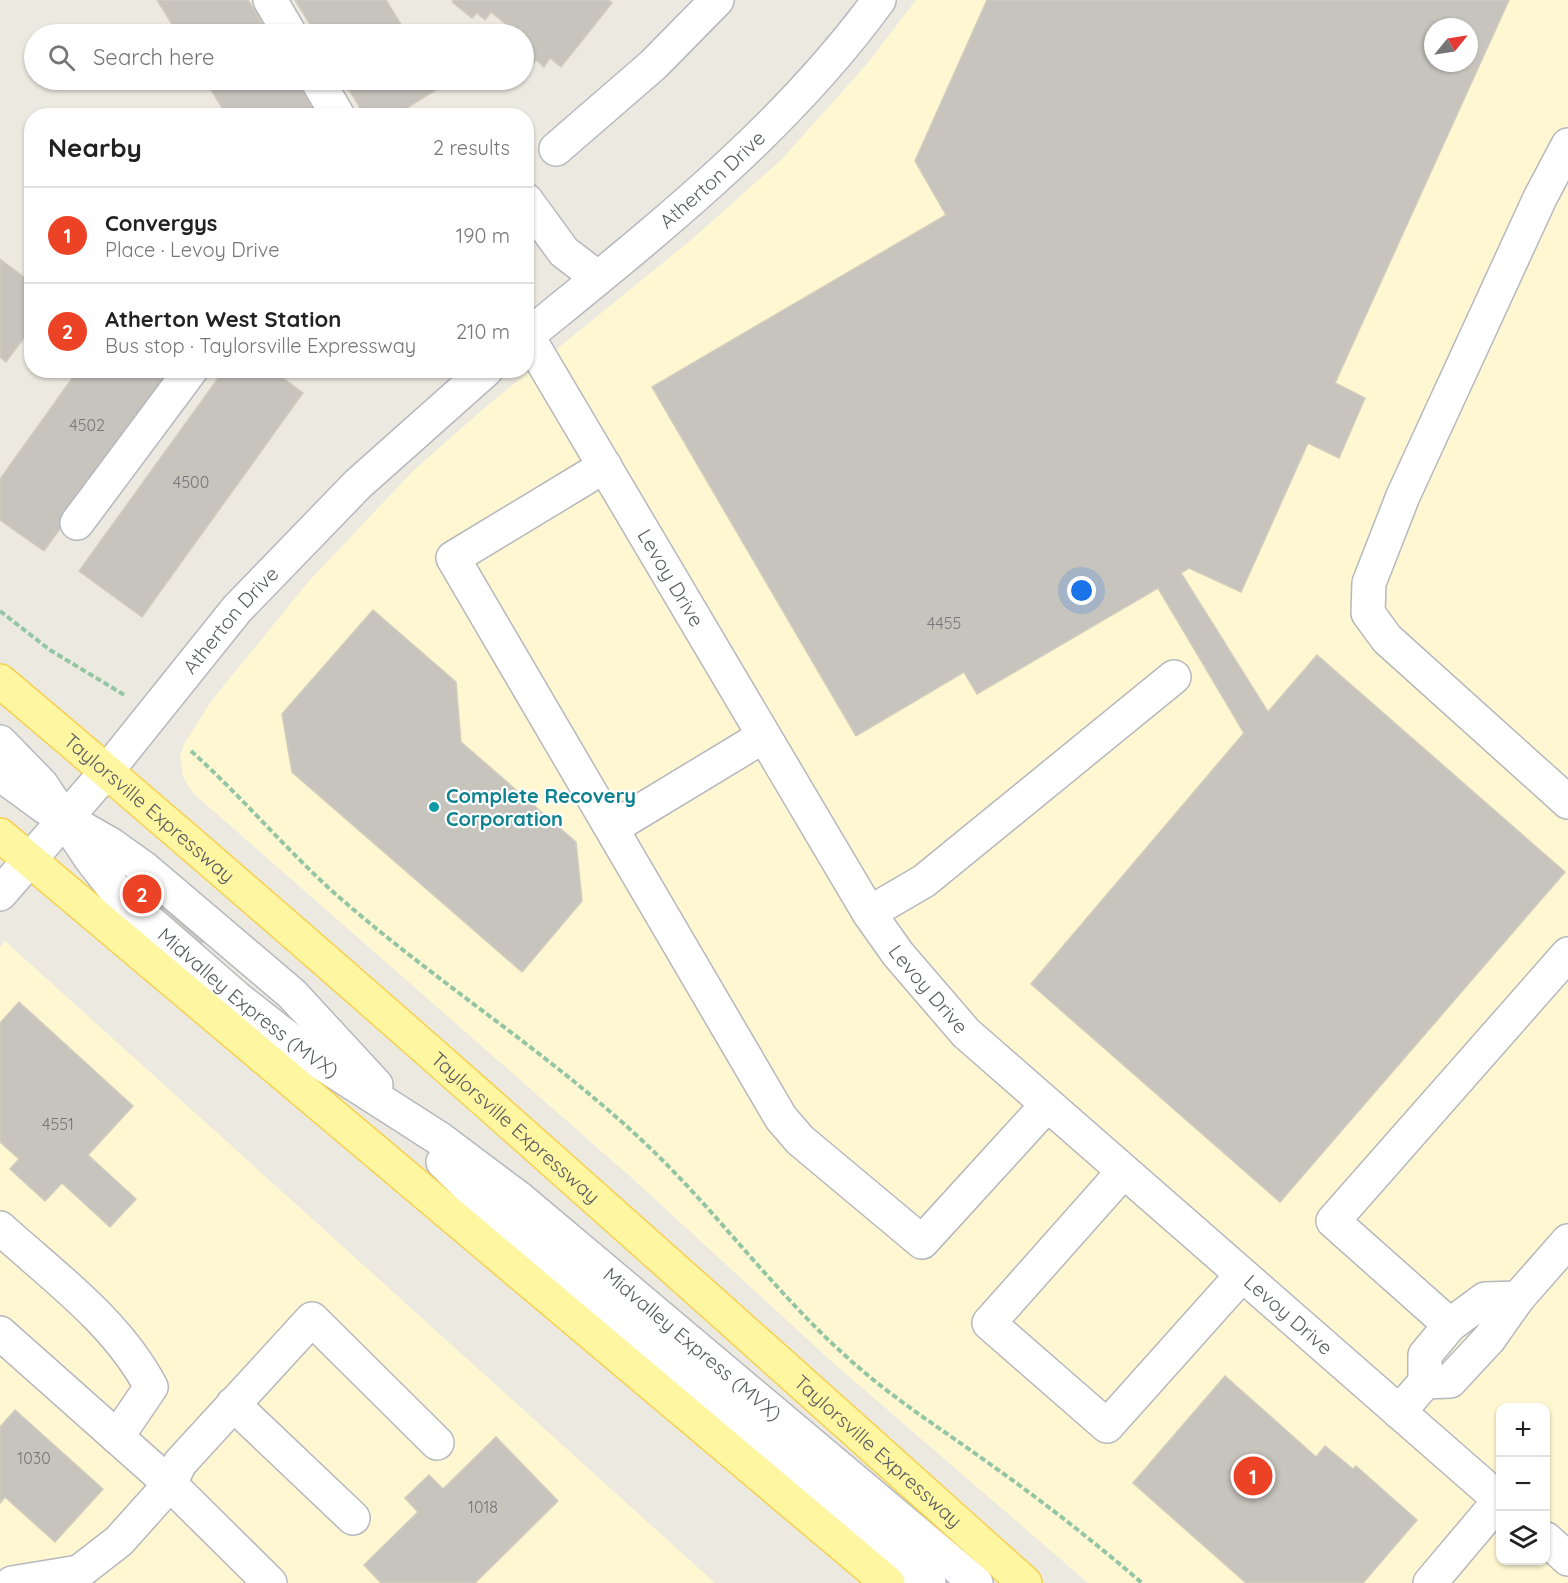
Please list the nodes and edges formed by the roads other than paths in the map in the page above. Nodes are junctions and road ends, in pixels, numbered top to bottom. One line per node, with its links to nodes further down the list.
1 (270, 0): 4 (street)
2 (717, 0): 8 (street)
3 (879, 0): 10 (street, Atherton Drive)
4 (284, 24)
5 (323, 90): 6 (street)
6 (333, 108)
7 (1568, 145): 23 (street)
8 (556, 149)
9 (534, 211): 10 (street)
10 (598, 278): 11 (street, Atherton Drive)
11 (534, 331)
12 (534, 349): 15 (street, Levoy Drive)
13 (186, 378): 16 (street)
14 (477, 378): 21 (street, Atherton Drive)
15 (605, 466): 19 (street, Levoy Drive); 25 (street)
16 (77, 524)
17 (1174, 677): 29 (street)
18 (0, 681): 21 (main road, Taylorsville Expressway)
19 (764, 736): 25 (street); 29 (street, Levoy Drive)
20 (0, 742): 24 (street, Midvalley Express (MVX))
21 (107, 771): 24 (street, Atherton Drive); 56 (main road, Taylorsville Expressway)
22 (0, 774): 24 (street, Midvalley Express (MVX))
23 (1568, 802)
24 (65, 818): 27 (street, Atherton Drive); 32 (street, Midvalley Express (MVX))
25 (612, 828): 31 (street)
26 (0, 835): 27 (main road)
27 (29, 860): 28 (street, Atherton Drive); 53 (main road)
28 (0, 894)
29 (869, 913): 31 (street, Levoy Drive)
30 (1568, 954): 38 (street)
31 (1047, 1105): 33 (street, Levoy Drive)
32 (401, 1114): 54 (street, Midvalley Express (MVX)); 55 (street, Midvalley Express (MVX))
33 (1124, 1172): 36 (street, Levoy Drive); 36 (street)
34 (0, 1228): 43 (street)
35 (1568, 1241): 37 (street)
36 (1242, 1275): 42 (street, Levoy Drive)
37 (1518, 1298): 38 (street); 40 (street)
38 (1450, 1325): 40 (street)
39 (4, 1344): 43 (street)
40 (1425, 1382): 42 (street)
41 (233, 1404): 44 (street); 45 (street); 48 (street)
42 (1399, 1412): 46 (street, Levoy Drive)
43 (117, 1437): 45 (street)
44 (437, 1443)
45 (170, 1484): 51 (street); 52 (street)
46 (1496, 1497)
47 (1496, 1505): 57 (street)
48 (353, 1518)
49 (1550, 1543): 50 (street)
50 (1568, 1559)
51 (12, 1583)
52 (270, 1583)
53 (888, 1583)
54 (929, 1583)
55 (976, 1583)
56 (1025, 1583)
57 (1430, 1583)

